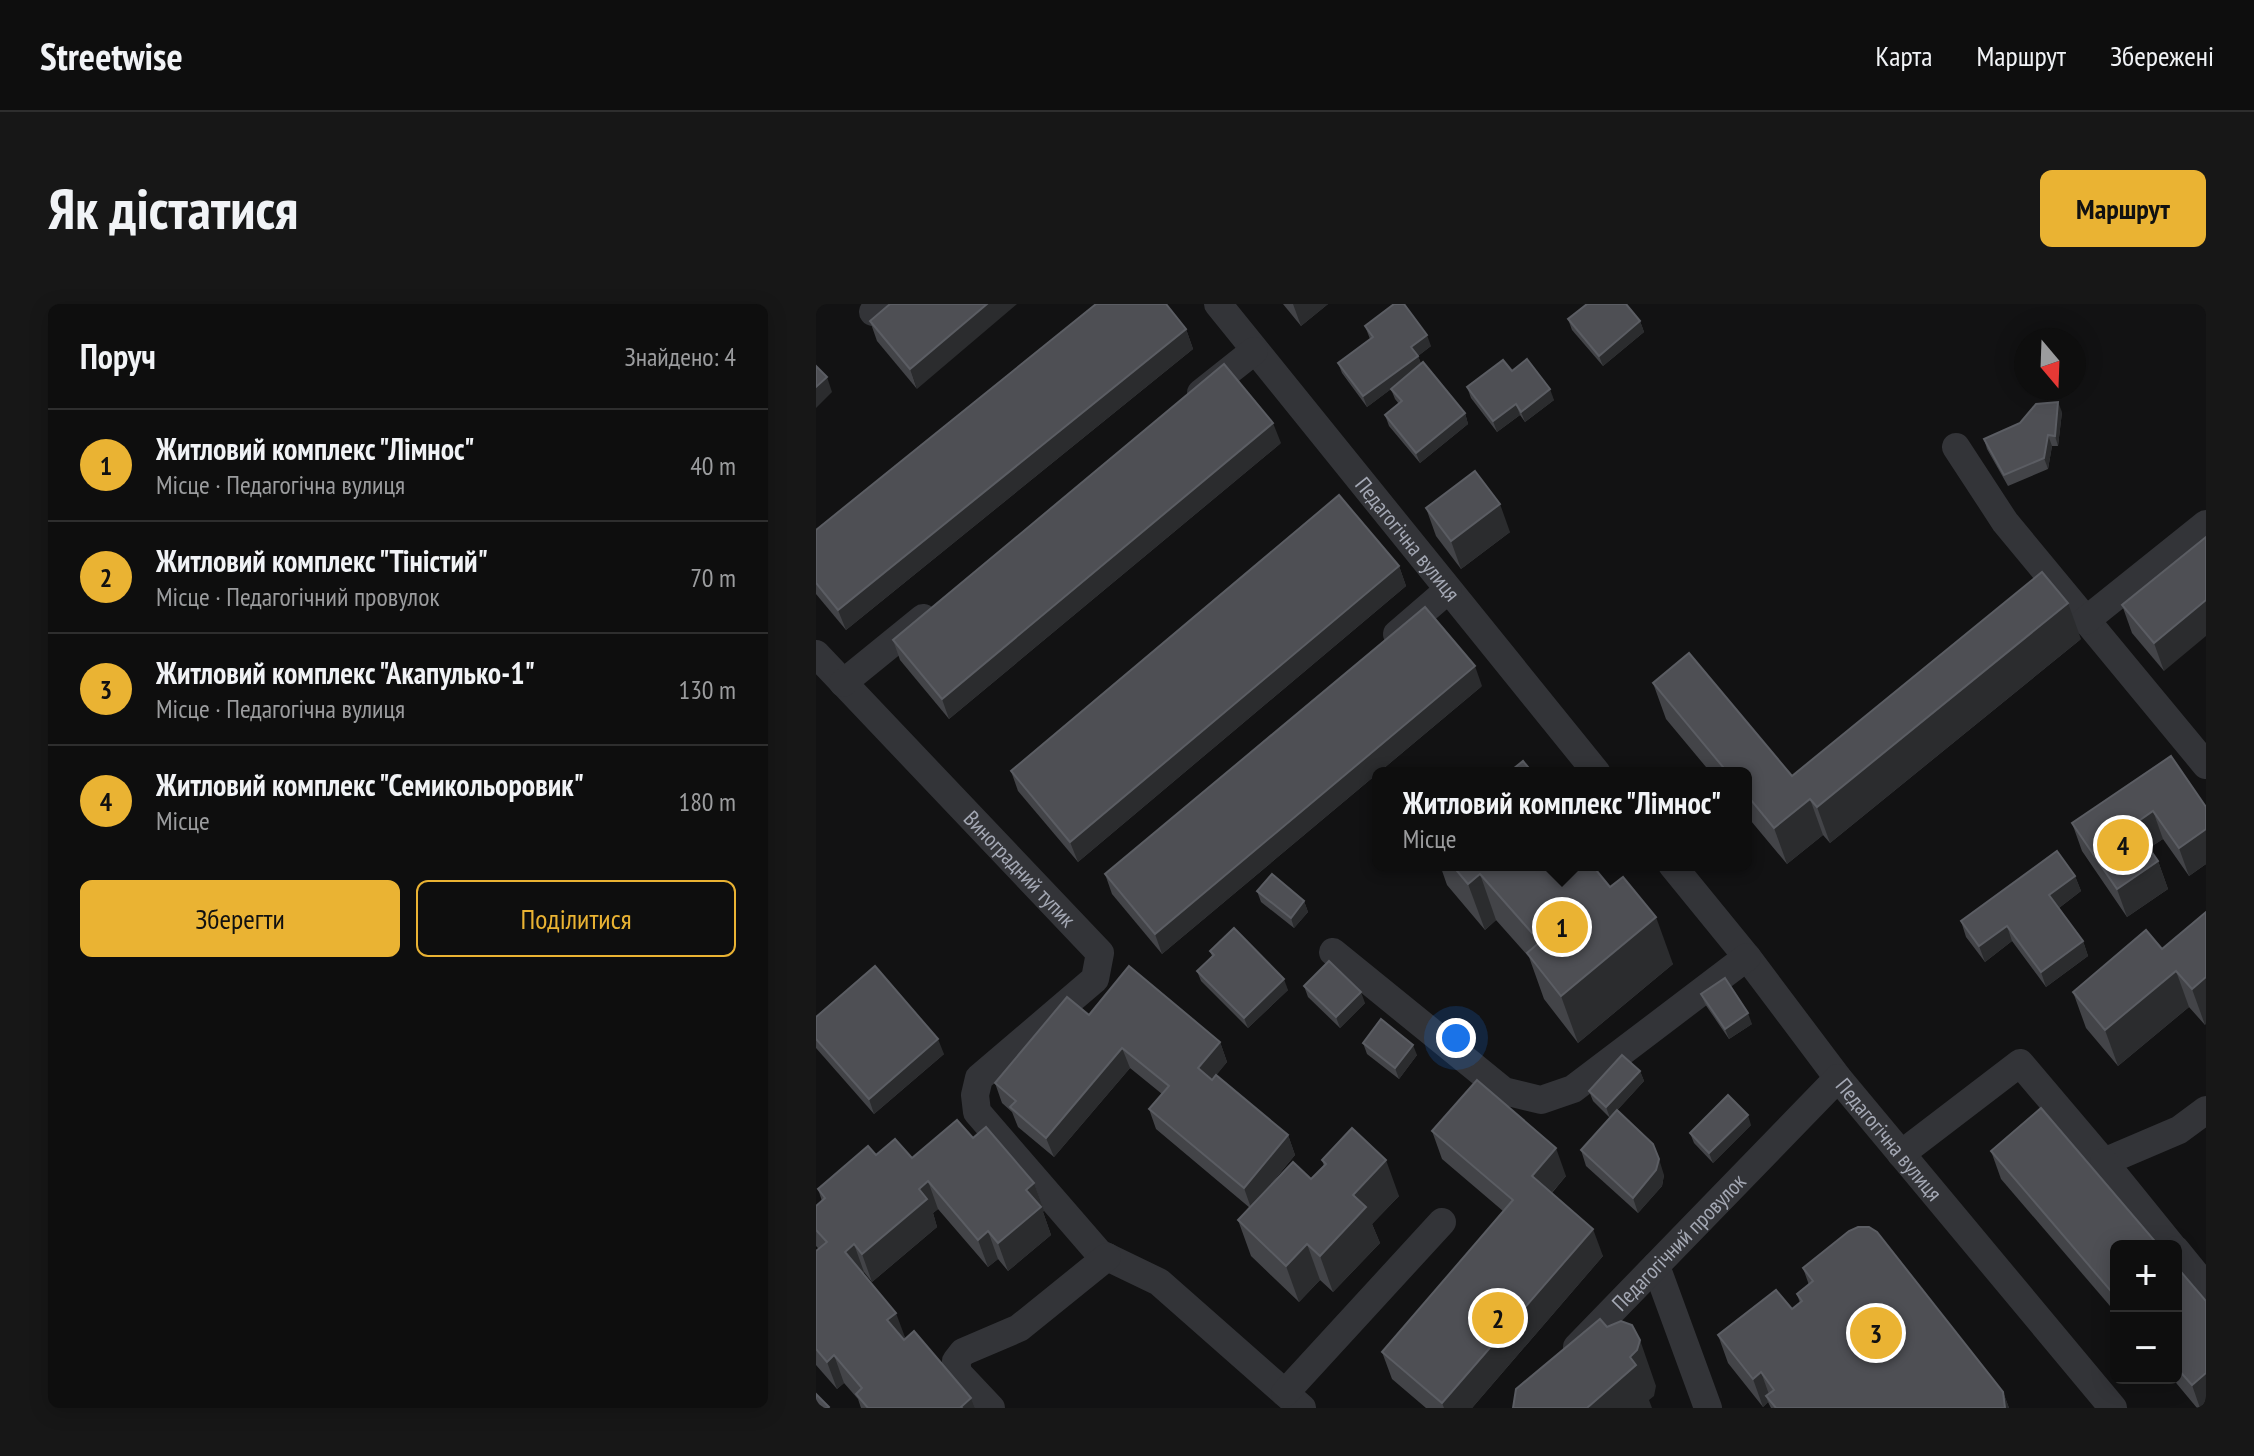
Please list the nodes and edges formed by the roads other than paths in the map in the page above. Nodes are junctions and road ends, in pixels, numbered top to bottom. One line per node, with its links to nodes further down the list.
1 (1218, 304): 2 (street, Педагогічна вулиця)
2 (1254, 351): 3 (street); 6 (street, Педагогічна вулиця)
3 (1181, 409)
4 (1956, 447): 8 (street)
5 (2206, 524): 8 (street)
6 (1448, 590): 9 (street); 13 (street, Педагогічна вулиця)
7 (940, 605): 11 (street)
8 (2085, 621): 12 (street)
9 (1378, 650)
10 (816, 654): 11 (street, Виноградний тупик)
11 (843, 683): 23 (street, Виноградний тупик)
12 (2206, 765)
13 (1592, 767)
14 (1677, 871): 16 (street, Педагогічна вулиця)
15 (1333, 952): 16 (street)
16 (1747, 957): 17 (street, Педагогічна вулиця)
17 (1838, 1078): 19 (street, Педагогічна вулиця); 25 (street, Педагогічний провулок)
18 (2206, 1110): 20 (street)
19 (1901, 1154): 20 (street); 31 (street, Педагогічна вулиця)
20 (2104, 1162): 22 (street)
21 (1442, 1222): 28 (street)
22 (2167, 1240)
23 (1107, 1257): 28 (street); 29 (street)
24 (2182, 1258): 26 (street)
25 (1656, 1266): 27 (street, Педагогічний провулок); 30 (street)
26 (2206, 1287)
27 (1561, 1364)
28 (1294, 1400)
29 (991, 1408)
30 (1708, 1408)
31 (2113, 1408)

